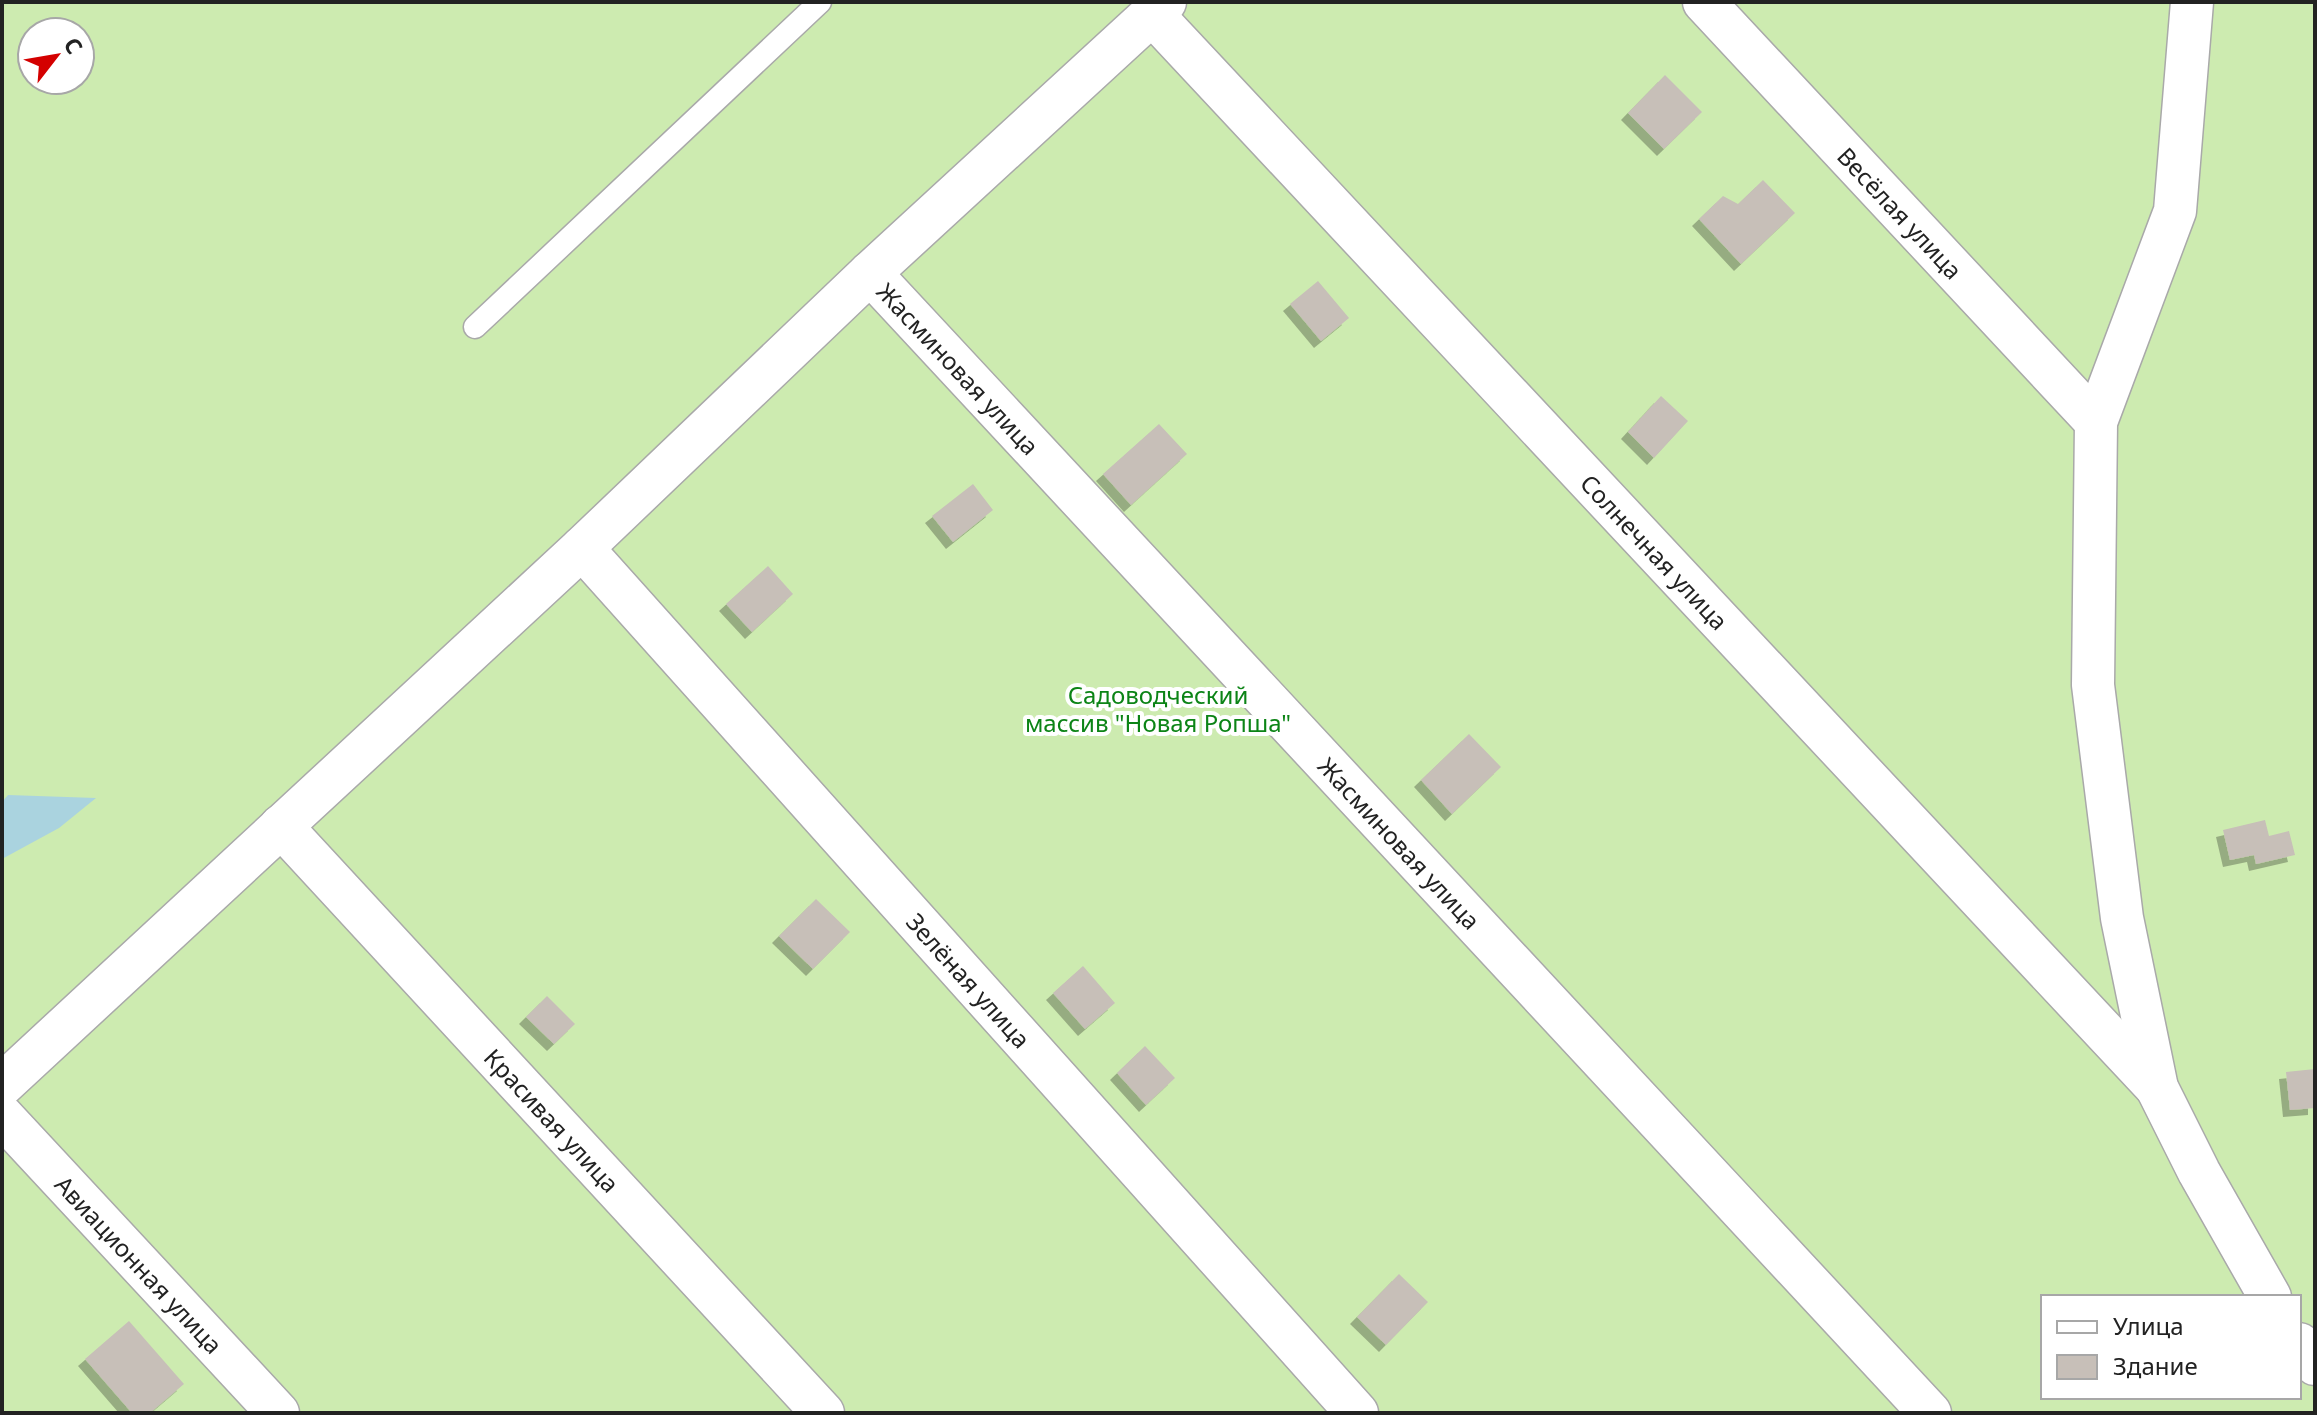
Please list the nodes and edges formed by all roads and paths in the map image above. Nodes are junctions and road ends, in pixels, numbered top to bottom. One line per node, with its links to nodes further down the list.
1 (820, 2): 6 (lane)
2 (1704, 2): 7 (street, Весёлая улица)
3 (2192, 2): 7 (street)
4 (1159, 8): 5 (street); 11 (street, Солнечная улица)
5 (870, 273): 8 (street); 19 (street, Жасминовая улица)
6 (475, 327)
7 (2096, 422): 11 (street)
8 (582, 548): 9 (street); 18 (street, Зелёная улица)
9 (281, 826): 10 (street); 17 (street, Красивая улица)
10 (2, 1085)
11 (2157, 1088): 13 (street)
12 (2, 1116): 16 (street, Авиационная улица)
13 (2269, 1295)
14 (2301, 1346): 15 (street)
15 (2315, 1364)
16 (278, 1413)
17 (823, 1413)
18 (1357, 1413)
19 (1930, 1413)

